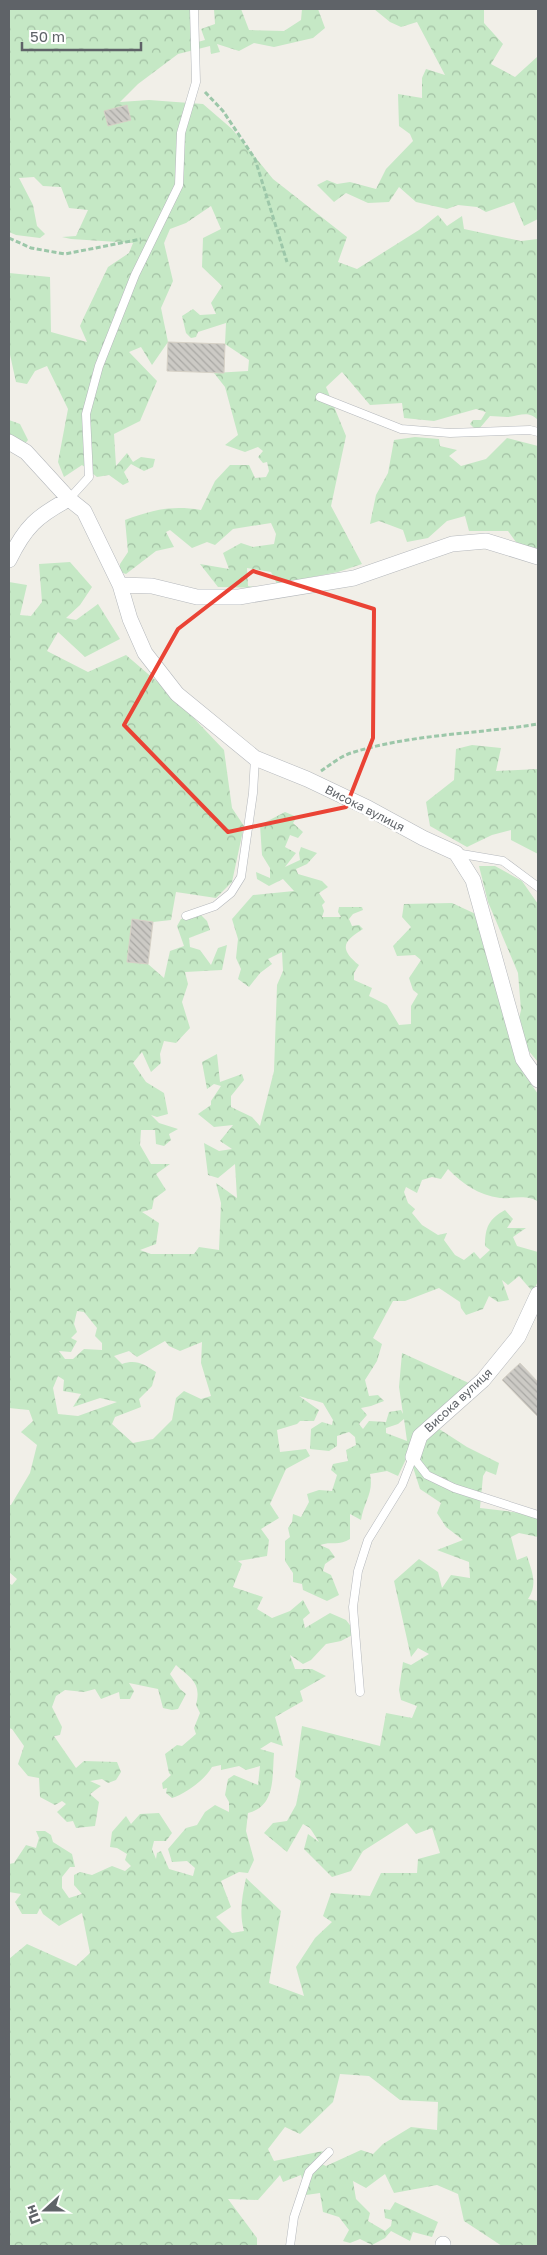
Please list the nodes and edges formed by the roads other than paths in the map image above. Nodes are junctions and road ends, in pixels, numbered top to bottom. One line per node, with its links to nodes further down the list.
1 (194, 9): 5 (lane)
2 (320, 398): 3 (lane)
3 (538, 432)
4 (9, 442): 5 (street, Висока вулиця)
5 (69, 499): 7 (street); 8 (street, Висока вулиця)
6 (538, 558): 8 (street)
7 (9, 560)
8 (120, 585): 9 (street, Висока вулиця)
9 (255, 758): 10 (street, Висока вулиця); 12 (lane)
10 (456, 853): 11 (lane); 13 (street)
11 (538, 887)
12 (186, 916)
13 (538, 1080)
14 (538, 1294): 15 (street, Висока вулиця)
15 (413, 1457): 16 (lane); 17 (lane)
16 (538, 1514)
17 (360, 1692)
18 (329, 2152): 19 (lane)
19 (290, 2246)

